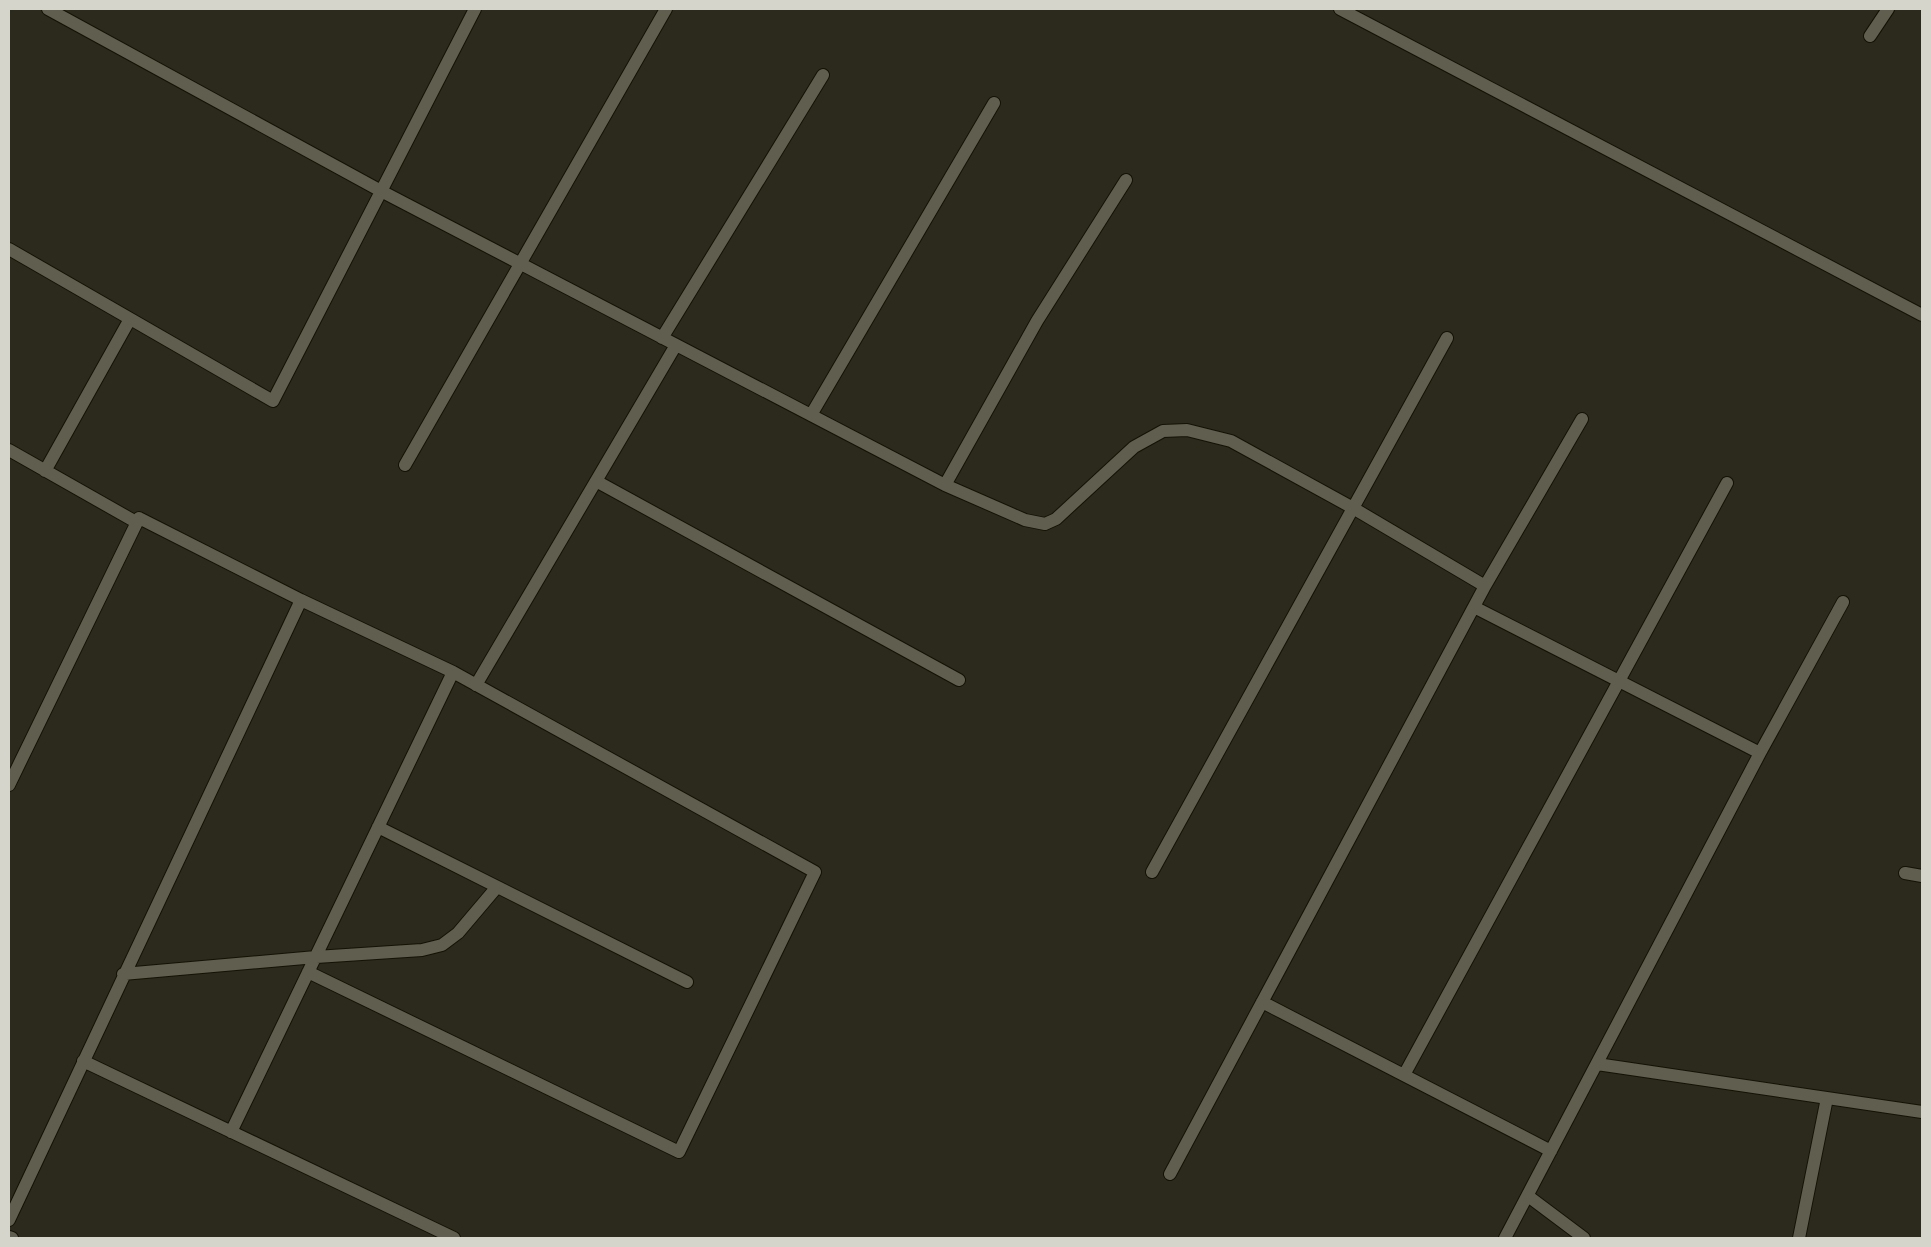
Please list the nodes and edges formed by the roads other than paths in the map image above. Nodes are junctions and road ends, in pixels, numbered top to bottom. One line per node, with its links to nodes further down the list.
1 (48, 9): 10 (street)
2 (475, 9): 10 (street)
3 (666, 9): 12 (street)
4 (1340, 9): 13 (street)
5 (1888, 9): 6 (street)
6 (1870, 36)
7 (823, 75): 15 (street)
8 (994, 103): 18 (street)
9 (1126, 180): 25 (street)
10 (381, 191): 12 (street); 14 (street)
11 (9, 249): 14 (street)
12 (521, 265): 15 (street); 21 (street)
13 (1922, 314)
14 (130, 319): 22 (street)
15 (662, 338): 17 (street)
16 (1447, 338): 26 (street)
17 (676, 345): 18 (street); 23 (street)
18 (811, 415): 25 (street)
19 (1582, 419): 28 (street)
20 (9, 450): 22 (street)
21 (405, 466)
22 (45, 471): 27 (street)
23 (596, 482): 33 (street); 35 (street)
24 (1727, 483): 34 (street)
25 (944, 485): 26 (street)
26 (1353, 508): 28 (street); 39 (street)
27 (136, 522): 29 (street); 37 (street)
28 (1485, 586): 31 (street)
29 (301, 600): 32 (street); 45 (street)
30 (1843, 602): 36 (street)
31 (1474, 607): 34 (street); 47 (street)
32 (453, 672): 35 (street); 38 (street)
33 (959, 680)
34 (1619, 681): 36 (street); 50 (street)
35 (476, 685): 44 (street)
36 (1760, 753): 49 (street)
37 (9, 785)
38 (378, 827): 42 (street); 43 (street)
39 (1152, 872)
40 (1904, 873): 41 (street)
41 (1922, 876)
42 (498, 887): 43 (street); 46 (street)
43 (316, 957): 44 (street); 45 (street)
44 (308, 972): 53 (street)
45 (123, 974): 48 (street)
46 (687, 982)
47 (1262, 1002): 50 (street); 55 (street)
48 (83, 1060): 53 (street); 57 (street)
49 (1597, 1064): 51 (street); 54 (street)
50 (1404, 1075): 54 (street)
51 (1828, 1098): 52 (street); 61 (street)
52 (1922, 1112)
53 (231, 1132): 58 (street)
54 (1552, 1151): 56 (street)
55 (1170, 1174)
56 (1528, 1196): 59 (street); 60 (street)
57 (9, 1220)
58 (454, 1238)
59 (1505, 1238)
60 (1584, 1238)
61 (1799, 1238)

